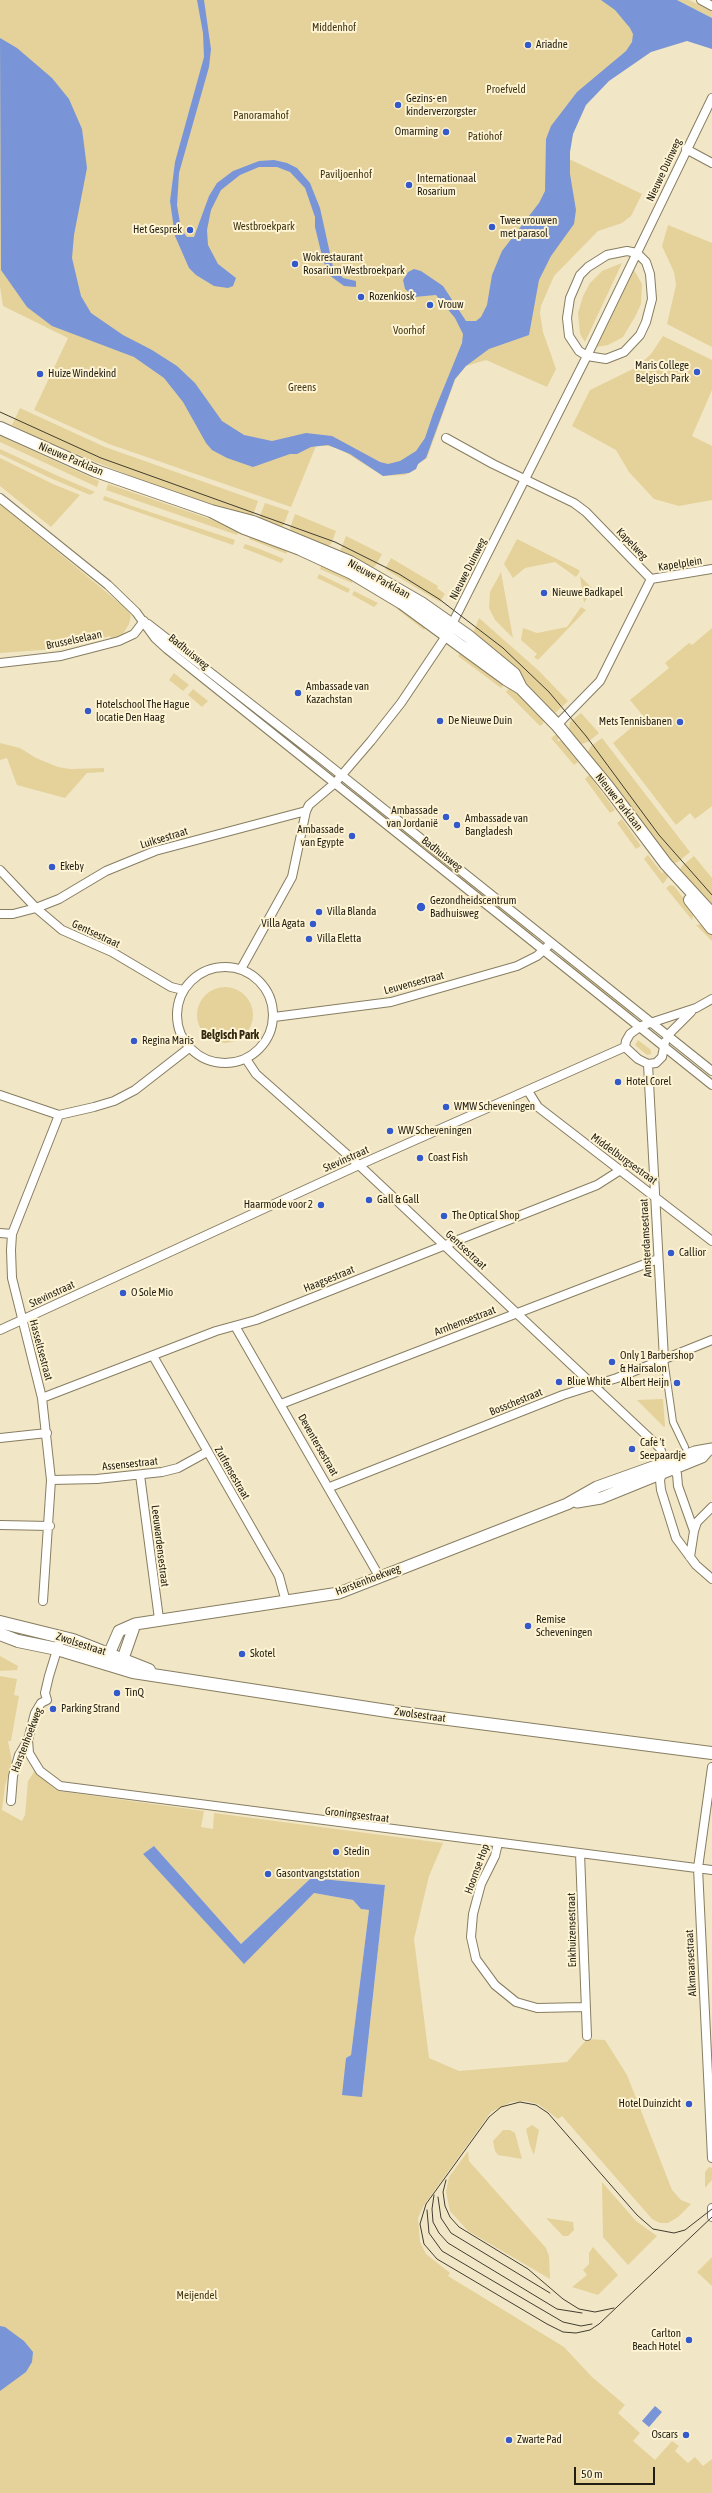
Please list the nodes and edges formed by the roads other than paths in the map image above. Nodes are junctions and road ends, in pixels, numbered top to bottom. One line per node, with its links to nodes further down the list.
1 (701, 0): 2 (street)
2 (712, 6)
3 (712, 98): 4 (street, Nieuwe Duinweg)
4 (686, 149): 5 (street); 6 (street, Nieuwe Duinweg)
5 (712, 163)
6 (637, 253): 7 (street, Nieuwe Duinweg); 7 (street); 7 (street)
7 (587, 356): 10 (street, Nieuwe Duinweg)
8 (0, 428): 12 (main road, Nieuwe Parklaan)
9 (446, 438): 10 (street, Kapelweg)
10 (524, 480): 14 (street, Kapelweg); 16 (street, Nieuwe Duinweg)
11 (0, 498): 15 (street, Badhuisweg)
12 (211, 511): 16 (main road, Nieuwe Parklaan); 17 (main road, Nieuwe Parklaan)
13 (712, 569): 14 (street, Kapelplein)
14 (651, 579): 20 (street)
15 (144, 621): 18 (street, Brusselselaan); 21 (street, Badhuisweg); 22 (street, Badhuisweg)
16 (452, 624): 17 (street, Nieuwe Duinweg); 19 (main road, Nieuwe Parklaan)
17 (446, 636): 19 (main road, Nieuwe Parklaan); 21 (street, Nieuwe Duinweg)
18 (0, 663)
19 (521, 688): 20 (main road, Nieuwe Parklaan)
20 (557, 725): 25 (main road, Nieuwe Parklaan)
21 (342, 776): 22 (street, Nieuwe Duinweg); 30 (street, Badhuisweg)
22 (335, 783): 23 (street, Nieuwe Duinweg); 30 (street, Badhuisweg)
23 (306, 810): 26 (street, Luiksestraat); 31 (street)
24 (0, 870): 26 (street, Gentsestraat)
25 (682, 882): 28 (main road, Nieuwe Parklaan); 29 (main road, Nieuwe Parklaan)
26 (36, 908): 27 (street); 32 (street, Gentsestraat)
27 (0, 914)
28 (712, 914)
29 (712, 928)
30 (548, 946): 35 (street, Leuvensestraat); 36 (street, Badhuisweg); 37 (street, Badhuisweg)
31 (241, 969): 32 (street); 35 (street)
32 (183, 990): 41 (street)
33 (712, 999): 34 (street)
34 (696, 1008): 36 (street); 38 (street)
35 (274, 1017): 42 (street)
36 (650, 1022): 37 (street); 38 (street, Badhuisweg)
37 (641, 1026): 39 (street); 40 (street, Badhuisweg)
38 (667, 1036): 40 (street); 44 (street, Badhuisweg)
39 (625, 1047): 43 (street); 46 (street, Stevinstraat)
40 (664, 1047): 43 (street); 45 (street, Badhuisweg)
41 (189, 1048): 42 (street); 48 (street)
42 (246, 1059): 49 (street, Gentsestraat)
43 (648, 1064): 51 (street, Amsterdamsestraat)
44 (712, 1071)
45 (712, 1085)
46 (528, 1091): 49 (street, Stevinstraat); 50 (street, Middelburgsestraat)
47 (0, 1095): 48 (street)
48 (59, 1115): 53 (street, Hasseltsestraat)
49 (360, 1165): 55 (street, Gentsestraat); 58 (street, Stevinstraat)
50 (619, 1171): 51 (street, Middelburgsestraat); 55 (street, Haagsestraat)
51 (654, 1194): 54 (street, Middelburgsestraat); 56 (street, Amsterdamsestraat)
52 (0, 1233): 53 (street)
53 (12, 1234): 58 (street, Hasseltsestraat)
54 (712, 1241)
55 (444, 1244): 57 (street, Gentsestraat); 59 (street, Haagsestraat)
56 (658, 1259): 57 (street, Arnhemsestraat); 63 (street, Amsterdamsestraat)
57 (517, 1313): 64 (street, Gentsestraat); 66 (street, Arnhemsestraat)
58 (22, 1320): 60 (street, Stevinstraat); 65 (street, Hasseltsestraat)
59 (235, 1326): 62 (street, Haagsestraat); 66 (street, Deventersestraat)
60 (0, 1330)
61 (712, 1340): 63 (street, Bosschestraat)
62 (153, 1356): 65 (street, Haagsestraat); 71 (street, Zutfensestraat)
63 (664, 1359): 64 (street, Bosschestraat); 69 (street, Amsterdamsestraat)
64 (593, 1386): 72 (street, Gentsestraat); 75 (street, Bosschestraat)
65 (42, 1398): 67 (street, Hasseltsestraat)
66 (281, 1404): 75 (street, Deventersestraat)
67 (47, 1433): 68 (street); 74 (street, Hasseltsestraat)
68 (0, 1438)
69 (685, 1447)
70 (710, 1449): 72 (street, Harstenhoekweg)
71 (207, 1452): 73 (street, Assensestraat); 84 (street, Zutfensestraat)
72 (666, 1468): 79 (street, Gentsestraat); 80 (street); 81 (street, Harstenhoekweg)
73 (140, 1475): 74 (street, Assensestraat); 85 (street, Leeuwardensestraat)
74 (51, 1480): 78 (street, Hasseltsestraat)
75 (330, 1487): 81 (street, Deventersestraat)
76 (712, 1507): 79 (street)
77 (0, 1526): 78 (street)
78 (50, 1526): 83 (street, Hasseltsestraat)
79 (694, 1531): 80 (street)
80 (690, 1557): 82 (street)
81 (379, 1576): 84 (street, Harstenhoekweg)
82 (712, 1579)
83 (43, 1600)
84 (286, 1602): 85 (street, Harstenhoekweg)
85 (159, 1619): 87 (street, Harstenhoekweg)
86 (0, 1622): 89 (main road, Zwolsestraat)
87 (135, 1624): 91 (street, Harstenhoekweg); 92 (street)
88 (0, 1634): 90 (main road, Zwolsestraat)
89 (61, 1637): 90 (street, Harstenhoekweg); 91 (main road, Zwolsestraat)
90 (57, 1649): 91 (main road, Zwolsestraat); 93 (street, Harstenhoekweg)
91 (107, 1660): 92 (main road, Zwolsestraat)
92 (121, 1664): 94 (main road, Zwolsestraat)
93 (28, 1740): 98 (street, Harstenhoekweg); 99 (street, Groningsestraat)
94 (681, 1750): 95 (main road, Zwolsestraat); 96 (main road, Zwolsestraat)
95 (712, 1753)
96 (712, 1761)
97 (712, 1767): 101 (street, Alkmaarsestraat)
98 (11, 1801)
99 (498, 1843): 100 (street, Groningsestraat); 103 (street, Hoornse Hop)
100 (580, 1853): 101 (street, Groningsestraat); 103 (street, Enkhuizensestraat)
101 (698, 1868): 102 (street, Groningsestraat); 105 (street, Alkmaarsestraat)
102 (712, 1870)
103 (585, 2007): 104 (street)
104 (587, 2036)
105 (712, 2158)
106 (712, 2208): 107 (street)
107 (712, 2217)

